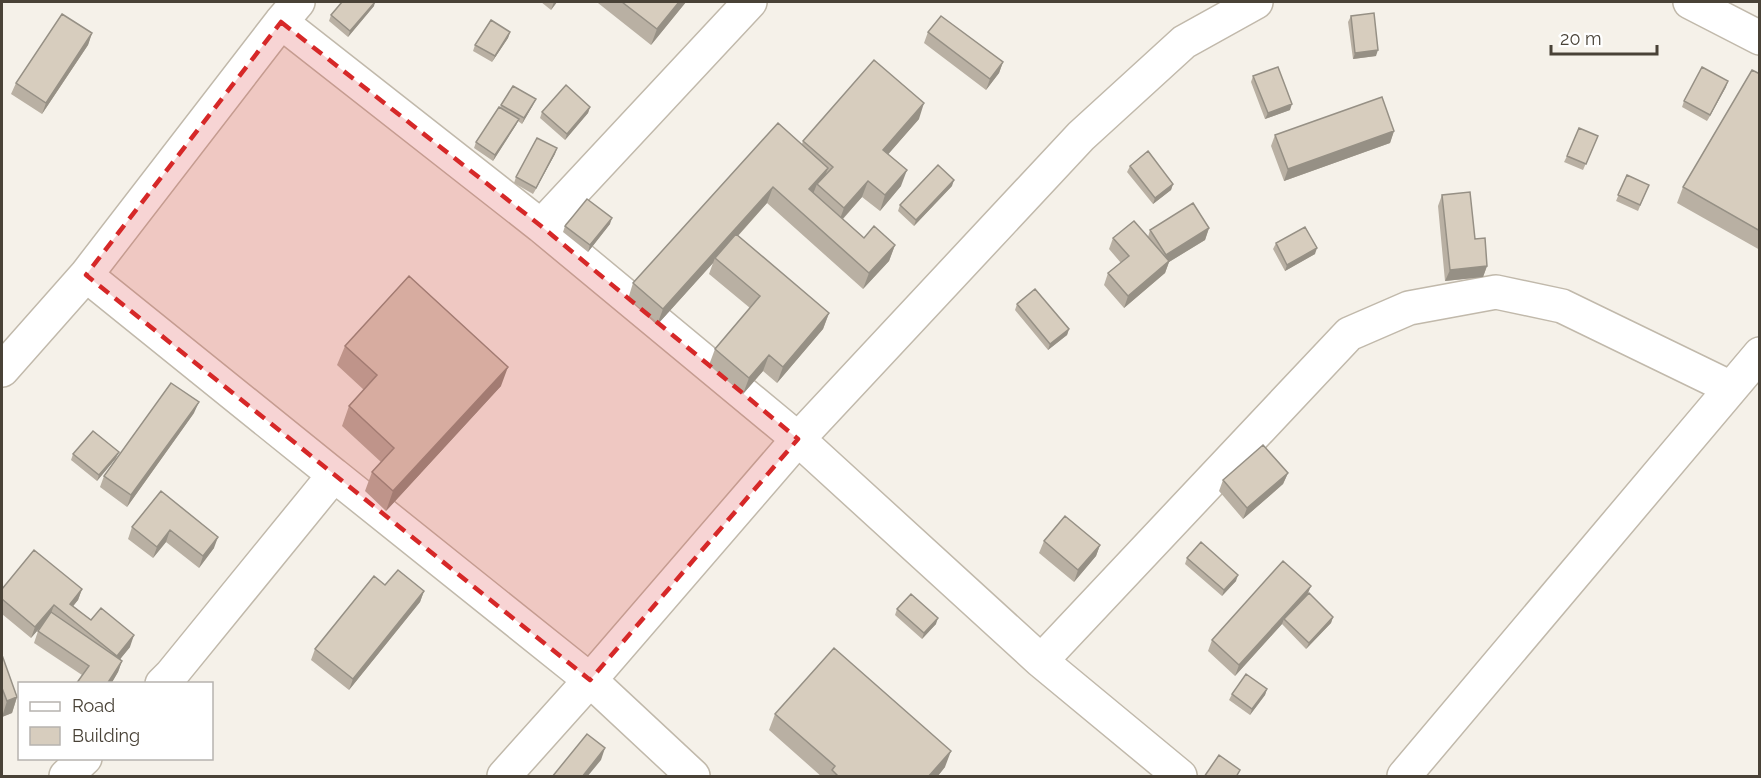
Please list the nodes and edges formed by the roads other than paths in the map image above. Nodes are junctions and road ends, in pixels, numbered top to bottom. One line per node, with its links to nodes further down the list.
1 (750, 2): 6 (street)
2 (1256, 2): 11 (street)
3 (1690, 2): 5 (street)
4 (289, 12): 6 (street); 7 (street)
5 (1760, 38)
6 (541, 226): 11 (street)
7 (86, 275): 9 (street); 12 (street)
8 (1760, 354): 10 (street)
9 (2, 370)
10 (1731, 388): 13 (street); 21 (street)
11 (798, 439): 13 (street); 14 (street)
12 (334, 475): 14 (street); 15 (street)
13 (1041, 661): 20 (street)
14 (590, 680): 18 (street); 19 (street)
15 (164, 682)
16 (84, 760): 17 (street)
17 (66, 777)
18 (504, 777)
19 (693, 777)
20 (1180, 777)
21 (1404, 777)

